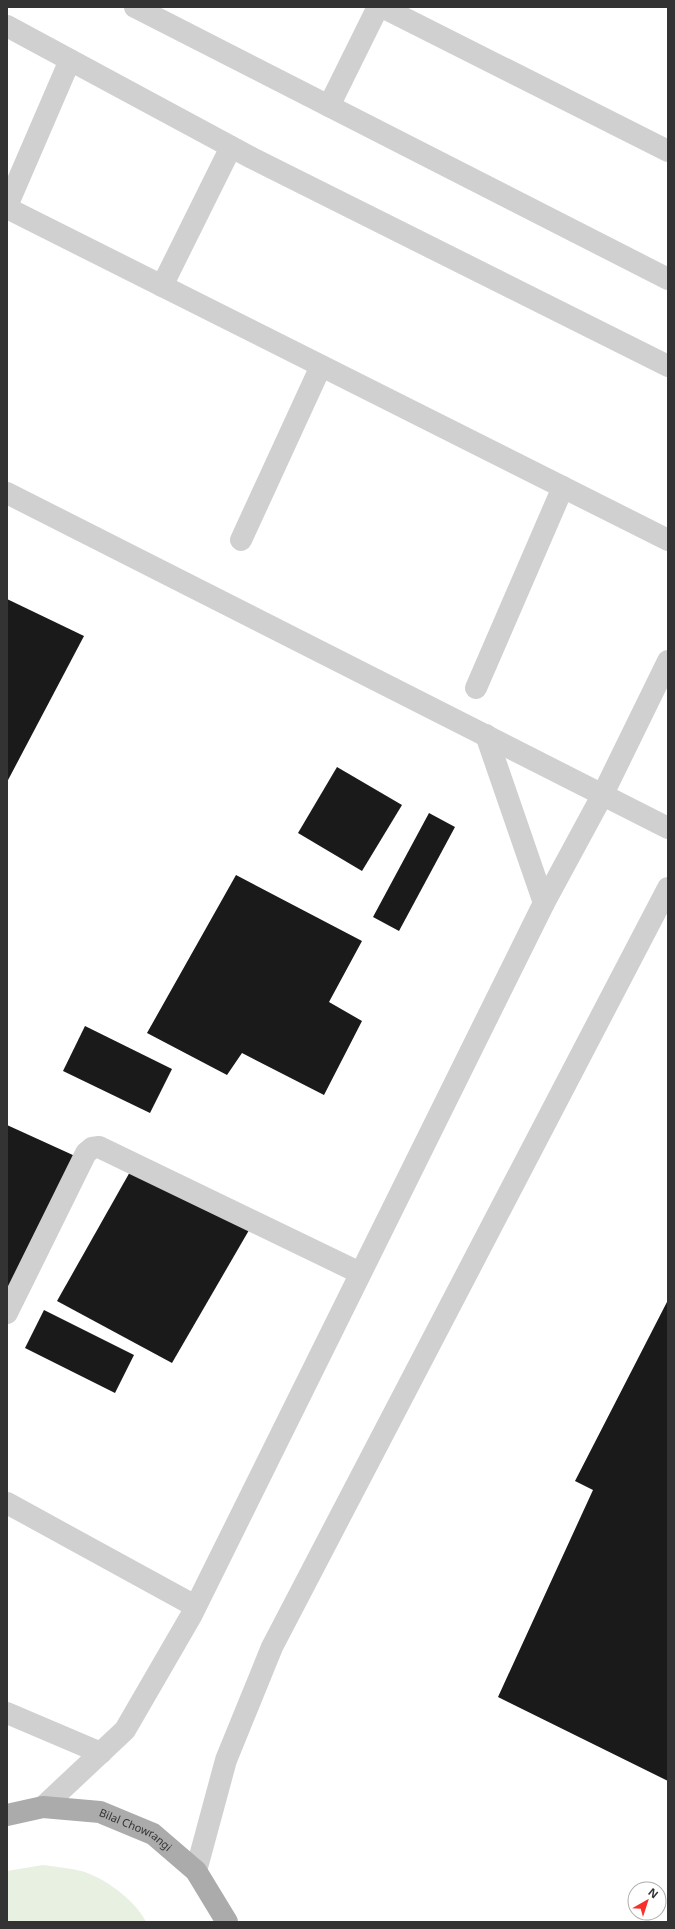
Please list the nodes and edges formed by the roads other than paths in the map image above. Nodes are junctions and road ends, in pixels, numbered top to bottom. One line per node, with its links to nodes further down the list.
1 (135, 7): 6 (street)
2 (378, 7): 6 (street)
3 (382, 7): 8 (street)
4 (7, 26): 5 (street)
5 (70, 60): 7 (street); 9 (street)
6 (329, 106): 10 (street)
7 (231, 147): 11 (street); 13 (street)
8 (668, 151)
9 (7, 207): 11 (street)
10 (668, 279)
11 (162, 286): 12 (street)
12 (321, 366): 14 (street); 16 (street)
13 (668, 366)
14 (563, 487): 17 (street); 19 (street)
15 (7, 493): 20 (street)
16 (241, 540)
17 (668, 540)
18 (668, 661): 21 (street)
19 (476, 688)
20 (486, 735): 21 (street); 24 (street)
21 (603, 794): 22 (street); 24 (street)
22 (668, 828)
23 (668, 888): 33 (street)
24 (544, 903): 25 (street)
25 (360, 1273): 26 (street); 28 (street)
26 (7, 1313)
27 (7, 1503): 28 (street)
28 (195, 1606): 30 (street)
29 (7, 1714): 30 (street)
30 (100, 1753): 31 (street)
31 (43, 1807): 32 (main road, Bilal Chowrangi); 33 (main road, Bilal Chowrangi)
32 (7, 1815)
33 (196, 1871): 34 (main road, Bilal Chowrangi)
34 (228, 1921)

